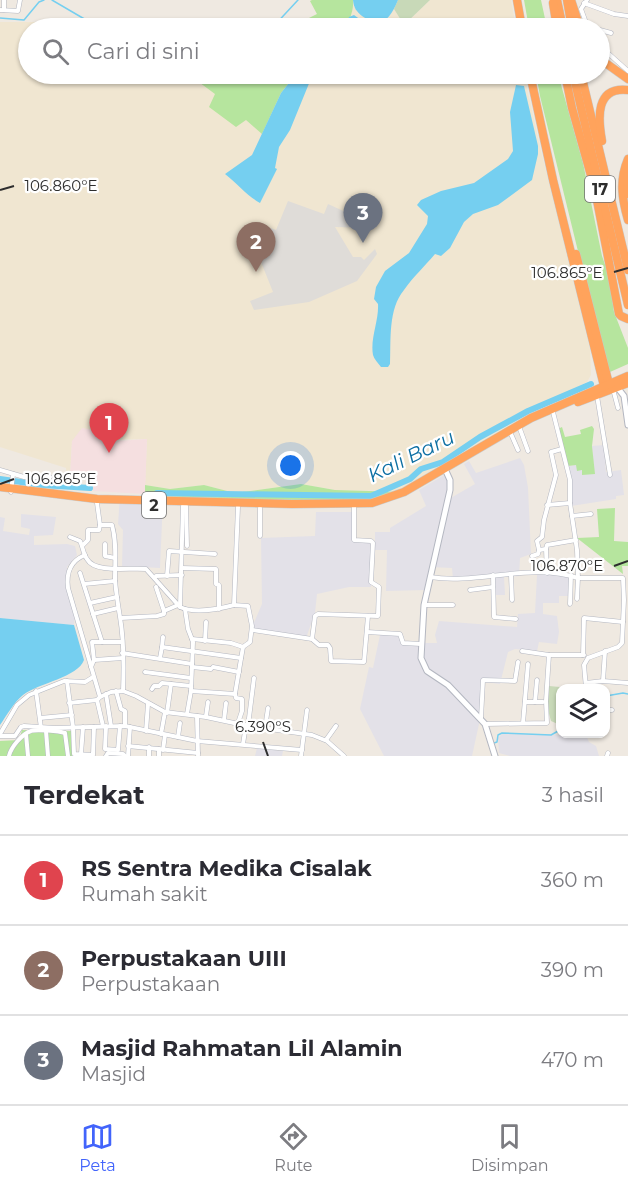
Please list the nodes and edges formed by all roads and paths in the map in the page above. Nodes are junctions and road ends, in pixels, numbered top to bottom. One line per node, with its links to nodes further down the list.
1 (4, 0): 10 (street)
2 (20, 0): 10 (street)
3 (517, 0): 12 (highway)
4 (522, 0): 13 (highway)
5 (553, 0): 14 (highway)
6 (557, 0): 15 (highway)
7 (567, 0): 16 (highway)
8 (571, 0): 17 (highway)
9 (586, 1): 11 (street); 18 (street)
10 (2, 10)
11 (628, 16)
12 (520, 18)
13 (525, 18)
14 (556, 18)
15 (561, 18)
16 (570, 18)
17 (576, 18)
18 (584, 18)
19 (610, 55): 21 (street)
20 (610, 66): 22 (highway)
21 (628, 71)
22 (628, 79)
23 (532, 84): 37 (highway)
24 (536, 84): 37 (highway)
25 (567, 84): 36 (highway)
26 (575, 84): 35 (highway, 17)
27 (583, 84): 32 (highway, 17)
28 (628, 90): 32 (highway)
29 (628, 159): 33 (highway)
30 (628, 172): 31 (highway)
31 (628, 194)
32 (611, 200): 34 (highway, 17)
33 (628, 220)
34 (628, 270)
35 (628, 305)
36 (626, 319)
37 (601, 367): 38 (highway); 39 (highway); 40 (highway)
38 (626, 379): 39 (highway, 2)
39 (608, 389): 40 (highway, 2); 41 (street); 42 (highway, 2); 43 (main road); 51 (street)
40 (587, 393): 50 (highway, 2)
41 (618, 408)
42 (553, 412): 44 (highway, 2); 46 (street)
43 (628, 425)
44 (520, 429): 45 (highway, 2); 48 (street)
45 (511, 434): 47 (street); 50 (highway, 2)
46 (562, 449): 57 (street); 58 (street)
47 (518, 450)
48 (528, 451)
49 (0, 470): 52 (street)
50 (446, 470): 61 (highway, 2); 90 (main road)
51 (610, 475)
52 (13, 476): 53 (street); 54 (street)
53 (50, 477)
54 (11, 488): 55 (highway, 2); 56 (highway, 2); 60 (highway, 2)
55 (0, 489)
56 (97, 503): 59 (highway, 2); 66 (street)
57 (570, 503): 58 (street); 65 (street)
58 (547, 505): 74 (street)
59 (184, 506): 62 (highway, 2); 72 (street); 75 (street)
60 (271, 506): 61 (highway, 2); 63 (highway, 2)
61 (354, 506): 111 (street)
62 (238, 507): 63 (highway, 2); 103 (street)
63 (260, 508): 67 (street)
64 (591, 514): 65 (street)
65 (572, 516): 69 (street)
66 (100, 525): 71 (street); 79 (street)
67 (260, 536)
68 (70, 537): 71 (street)
69 (576, 540): 73 (street); 91 (street)
70 (105, 544): 79 (street)
71 (83, 545): 77 (street)
72 (187, 546)
73 (546, 549): 74 (street); 83 (street)
74 (539, 550): 78 (street)
75 (182, 552): 76 (street); 80 (street); 89 (street)
76 (216, 554)
77 (85, 555): 81 (street); 140 (street)
78 (532, 556)
79 (115, 558): 81 (street)
80 (182, 568): 84 (street); 108 (street)
81 (116, 569): 88 (street); 93 (street)
82 (80, 573): 94 (street)
83 (547, 573): 86 (street); 87 (street)
84 (182, 575): 89 (street); 106 (street)
85 (493, 575): 86 (street); 90 (street); 96 (street)
86 (511, 575): 100 (street)
87 (570, 575): 91 (street); 102 (street)
88 (155, 576): 89 (street); 106 (street)
89 (166, 576)
90 (429, 577): 104 (main road)
91 (578, 578): 92 (street); 99 (street)
92 (626, 578): 115 (street)
93 (115, 581): 94 (street); 98 (street)
94 (84, 584): 101 (street)
95 (156, 587): 109 (street)
96 (493, 587): 97 (street); 113 (street)
97 (470, 590)
98 (117, 597): 101 (street); 107 (street)
99 (577, 599)
100 (512, 600)
101 (90, 603): 110 (street)
102 (570, 604)
103 (234, 605): 108 (street); 116 (street)
104 (424, 605): 105 (street); 124 (main road)
105 (453, 605)
106 (181, 607): 108 (street); 109 (street); 119 (street)
107 (118, 608): 110 (street); 112 (street)
108 (219, 609)
109 (164, 611): 112 (street)
110 (93, 614): 122 (street)
111 (368, 616): 117 (street); 120 (street)
112 (121, 618): 123 (street)
113 (516, 619)
114 (206, 622): 121 (street)
115 (623, 622): 128 (street); 132 (street)
116 (252, 630): 120 (street); 126 (street)
117 (367, 632): 120 (street); 124 (street)
118 (163, 638): 125 (street)
119 (192, 639): 121 (street); 129 (street)
120 (312, 639)
121 (205, 641): 126 (street)
122 (102, 642): 123 (street); 136 (street)
123 (122, 642): 130 (street)
124 (421, 644): 176 (main road)
125 (162, 647): 129 (street); 134 (street)
126 (243, 647): 135 (street)
127 (522, 651): 131 (street)
128 (604, 651): 133 (street); 148 (street)
129 (192, 652): 135 (street); 139 (street)
130 (123, 655): 134 (street); 136 (street); 157 (street)
131 (549, 655): 132 (street); 180 (street)
132 (583, 655): 133 (street)
133 (590, 656): 151 (street)
134 (160, 658): 139 (street)
135 (241, 658): 142 (street)
136 (94, 660): 140 (street)
137 (518, 663): 176 (street)
138 (528, 664): 162 (street)
139 (192, 665): 142 (street); 144 (street)
140 (91, 668): 143 (street)
141 (144, 672): 144 (street)
142 (239, 672): 159 (street)
143 (93, 677): 147 (street); 160 (street)
144 (191, 678): 154 (street)
145 (254, 678): 184 (street)
146 (537, 680): 163 (street)
147 (67, 681): 155 (street); 165 (street)
148 (603, 681): 149 (street); 152 (street)
149 (628, 683)
150 (171, 684): 153 (street); 154 (street); 170 (street)
151 (585, 684)
152 (594, 684)
153 (152, 689)
154 (191, 689): 159 (street); 171 (street)
155 (36, 691): 174 (street); 195 (street)
156 (116, 691): 157 (street); 158 (street); 183 (street)
157 (123, 691): 167 (street)
158 (106, 694): 160 (street); 182 (street)
159 (236, 694): 179 (street)
160 (98, 698): 165 (street); 182 (street)
161 (208, 702): 175 (street)
162 (525, 702): 163 (street); 180 (street)
163 (535, 702): 164 (street)
164 (543, 702)
165 (69, 703): 172 (street)
166 (226, 703): 177 (street)
167 (148, 704): 170 (street); 192 (street)
168 (268, 708): 190 (street)
169 (307, 710): 193 (street)
170 (166, 712): 171 (street); 196 (street)
171 (187, 714): 173 (street)
172 (72, 715): 174 (street); 186 (street)
173 (197, 716): 175 (street); 199 (street)
174 (40, 717): 189 (street)
175 (206, 717): 177 (street)
176 (481, 718): 181 (main road)
177 (224, 720): 179 (street)
178 (180, 723): 197 (street)
179 (238, 723): 184 (street)
180 (523, 723): 181 (street)
181 (486, 724): 219 (main road)
182 (107, 726): 183 (street); 183 (street); 188 (street)
183 (125, 726): 192 (street); 201 (street)
184 (247, 726): 190 (street); 200 (street)
185 (336, 726): 198 (street)
186 (73, 727): 187 (street); 189 (street); 205 (street)
187 (82, 727): 188 (street); 205 (street)
188 (94, 727): 207 (street)
189 (41, 728): 195 (street)
190 (265, 728): 193 (street)
191 (46, 731): 194 (street); 211 (street); 212 (street)
192 (146, 731): 196 (street)
193 (303, 733): 198 (street); 203 (street)
194 (26, 734): 209 (street); 210 (street)
195 (0, 735)
196 (163, 735): 197 (street); 204 (street)
197 (178, 737): 199 (street)
198 (326, 740): 218 (street)
199 (197, 741): 200 (street); 208 (street)
200 (243, 744): 203 (street)
201 (128, 746): 202 (street); 214 (street)
202 (149, 747): 204 (street); 215 (street)
203 (302, 750): 217 (street)
204 (165, 752): 206 (street); 216 (street)
205 (81, 754): 207 (street)
206 (181, 754): 208 (street)
207 (93, 755)
208 (198, 755)
209 (9, 756)
210 (28, 756)
211 (48, 756)
212 (68, 756)
213 (106, 756): 214 (street)
214 (126, 756)
215 (149, 756)
216 (159, 756)
217 (301, 756)
218 (344, 756)
219 (495, 756)

